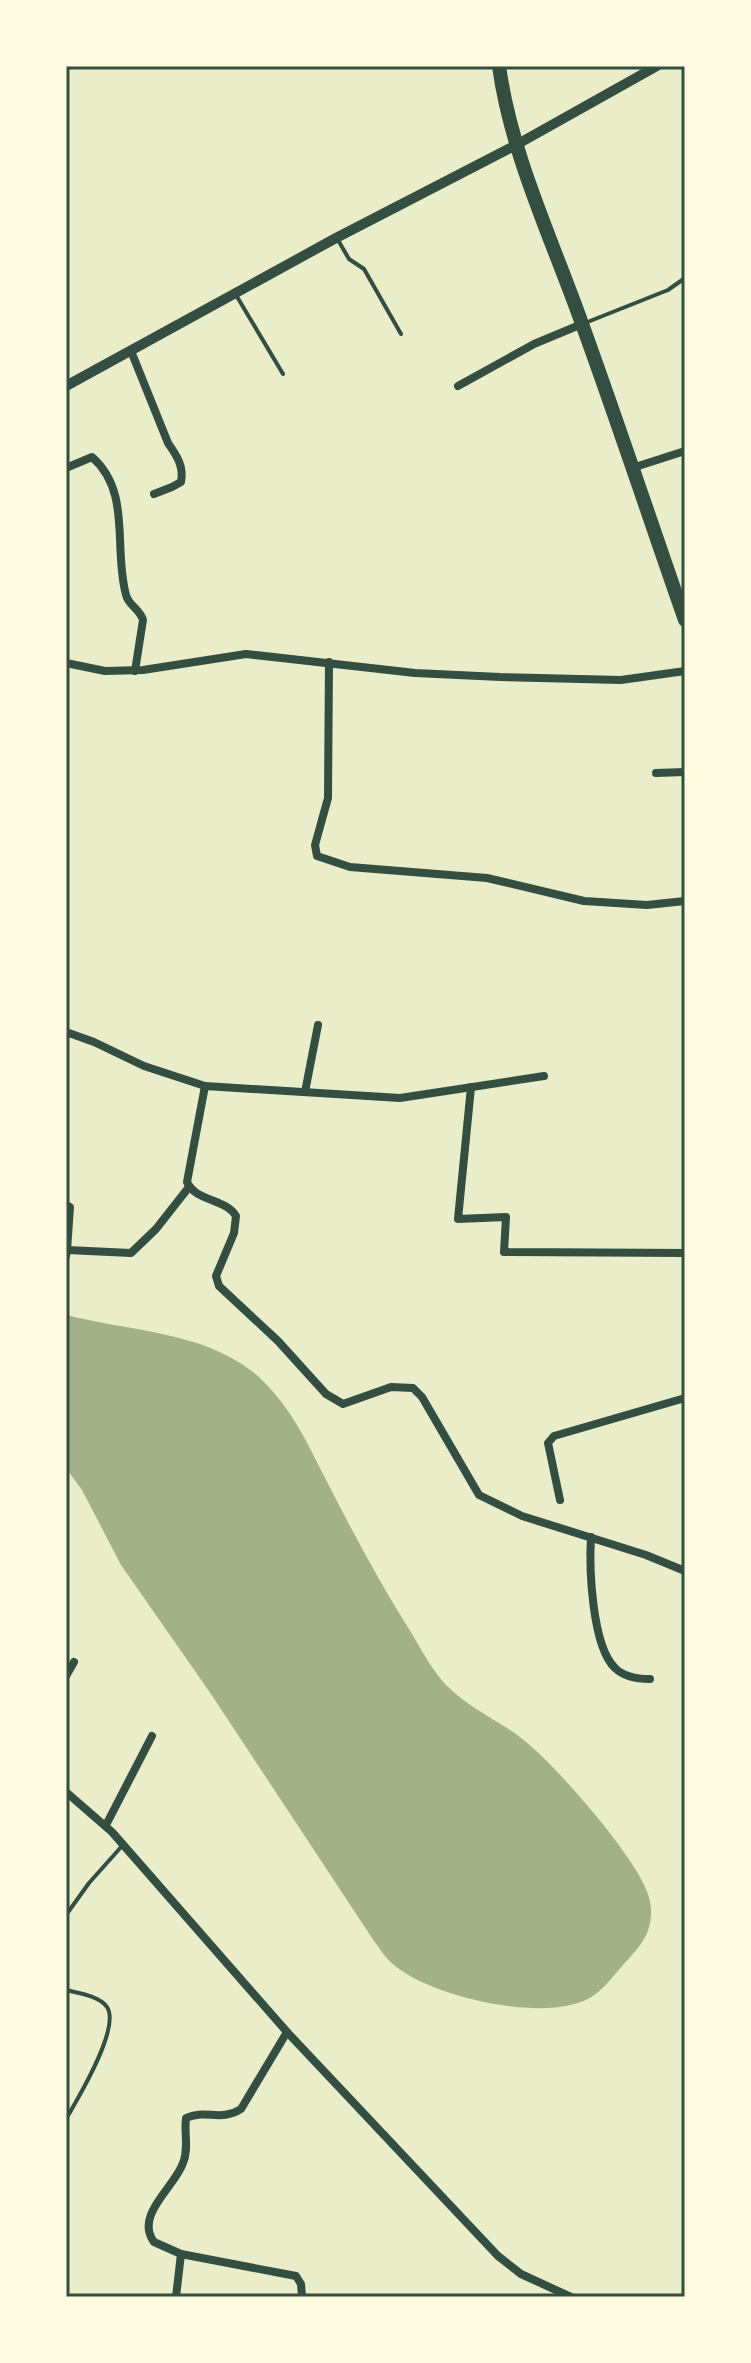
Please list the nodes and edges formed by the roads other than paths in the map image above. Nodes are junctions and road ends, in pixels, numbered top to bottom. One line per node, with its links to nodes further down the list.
1 (499, 66): 3 (main road)
2 (657, 66): 3 (street)
3 (516, 145): 4 (street); 7 (main road)
4 (336, 238): 6 (street); 8 (lane)
5 (685, 278): 7 (lane)
6 (236, 295): 9 (street); 10 (lane)
7 (582, 324): 12 (street); 15 (main road)
8 (401, 334)
9 (131, 351): 11 (street); 16 (street)
10 (283, 374)
11 (66, 386)
12 (458, 386)
13 (685, 451): 15 (street)
14 (66, 468): 20 (street)
15 (631, 469): 17 (main road)
16 (154, 494)
17 (685, 620)
18 (329, 662): 20 (street); 21 (street); 24 (street)
19 (66, 663): 20 (street)
20 (135, 671)
21 (685, 671)
22 (685, 772): 23 (street)
23 (656, 773)
24 (685, 901)
25 (318, 1025): 30 (street)
26 (66, 1032): 28 (street)
27 (544, 1076): 29 (street)
28 (205, 1086): 30 (street); 31 (street)
29 (471, 1087): 30 (street); 34 (street)
30 (305, 1092)
31 (189, 1187): 33 (street); 37 (street)
32 (66, 1205): 33 (street)
33 (66, 1253)
34 (685, 1253)
35 (685, 1398): 36 (street)
36 (560, 1500)
37 (591, 1537): 38 (street); 41 (street)
38 (685, 1571)
39 (74, 1662): 40 (street)
40 (66, 1676)
41 (650, 1679)
42 (152, 1736): 44 (street)
43 (66, 1792): 44 (street)
44 (106, 1825): 45 (street)
45 (123, 1844): 46 (lane); 48 (street)
46 (66, 1915)
47 (66, 1990): 49 (lane)
48 (287, 2032): 50 (street); 53 (street)
49 (66, 2119)
50 (181, 2254): 51 (street); 52 (street)
51 (176, 2297)
52 (302, 2297)
53 (571, 2297)

